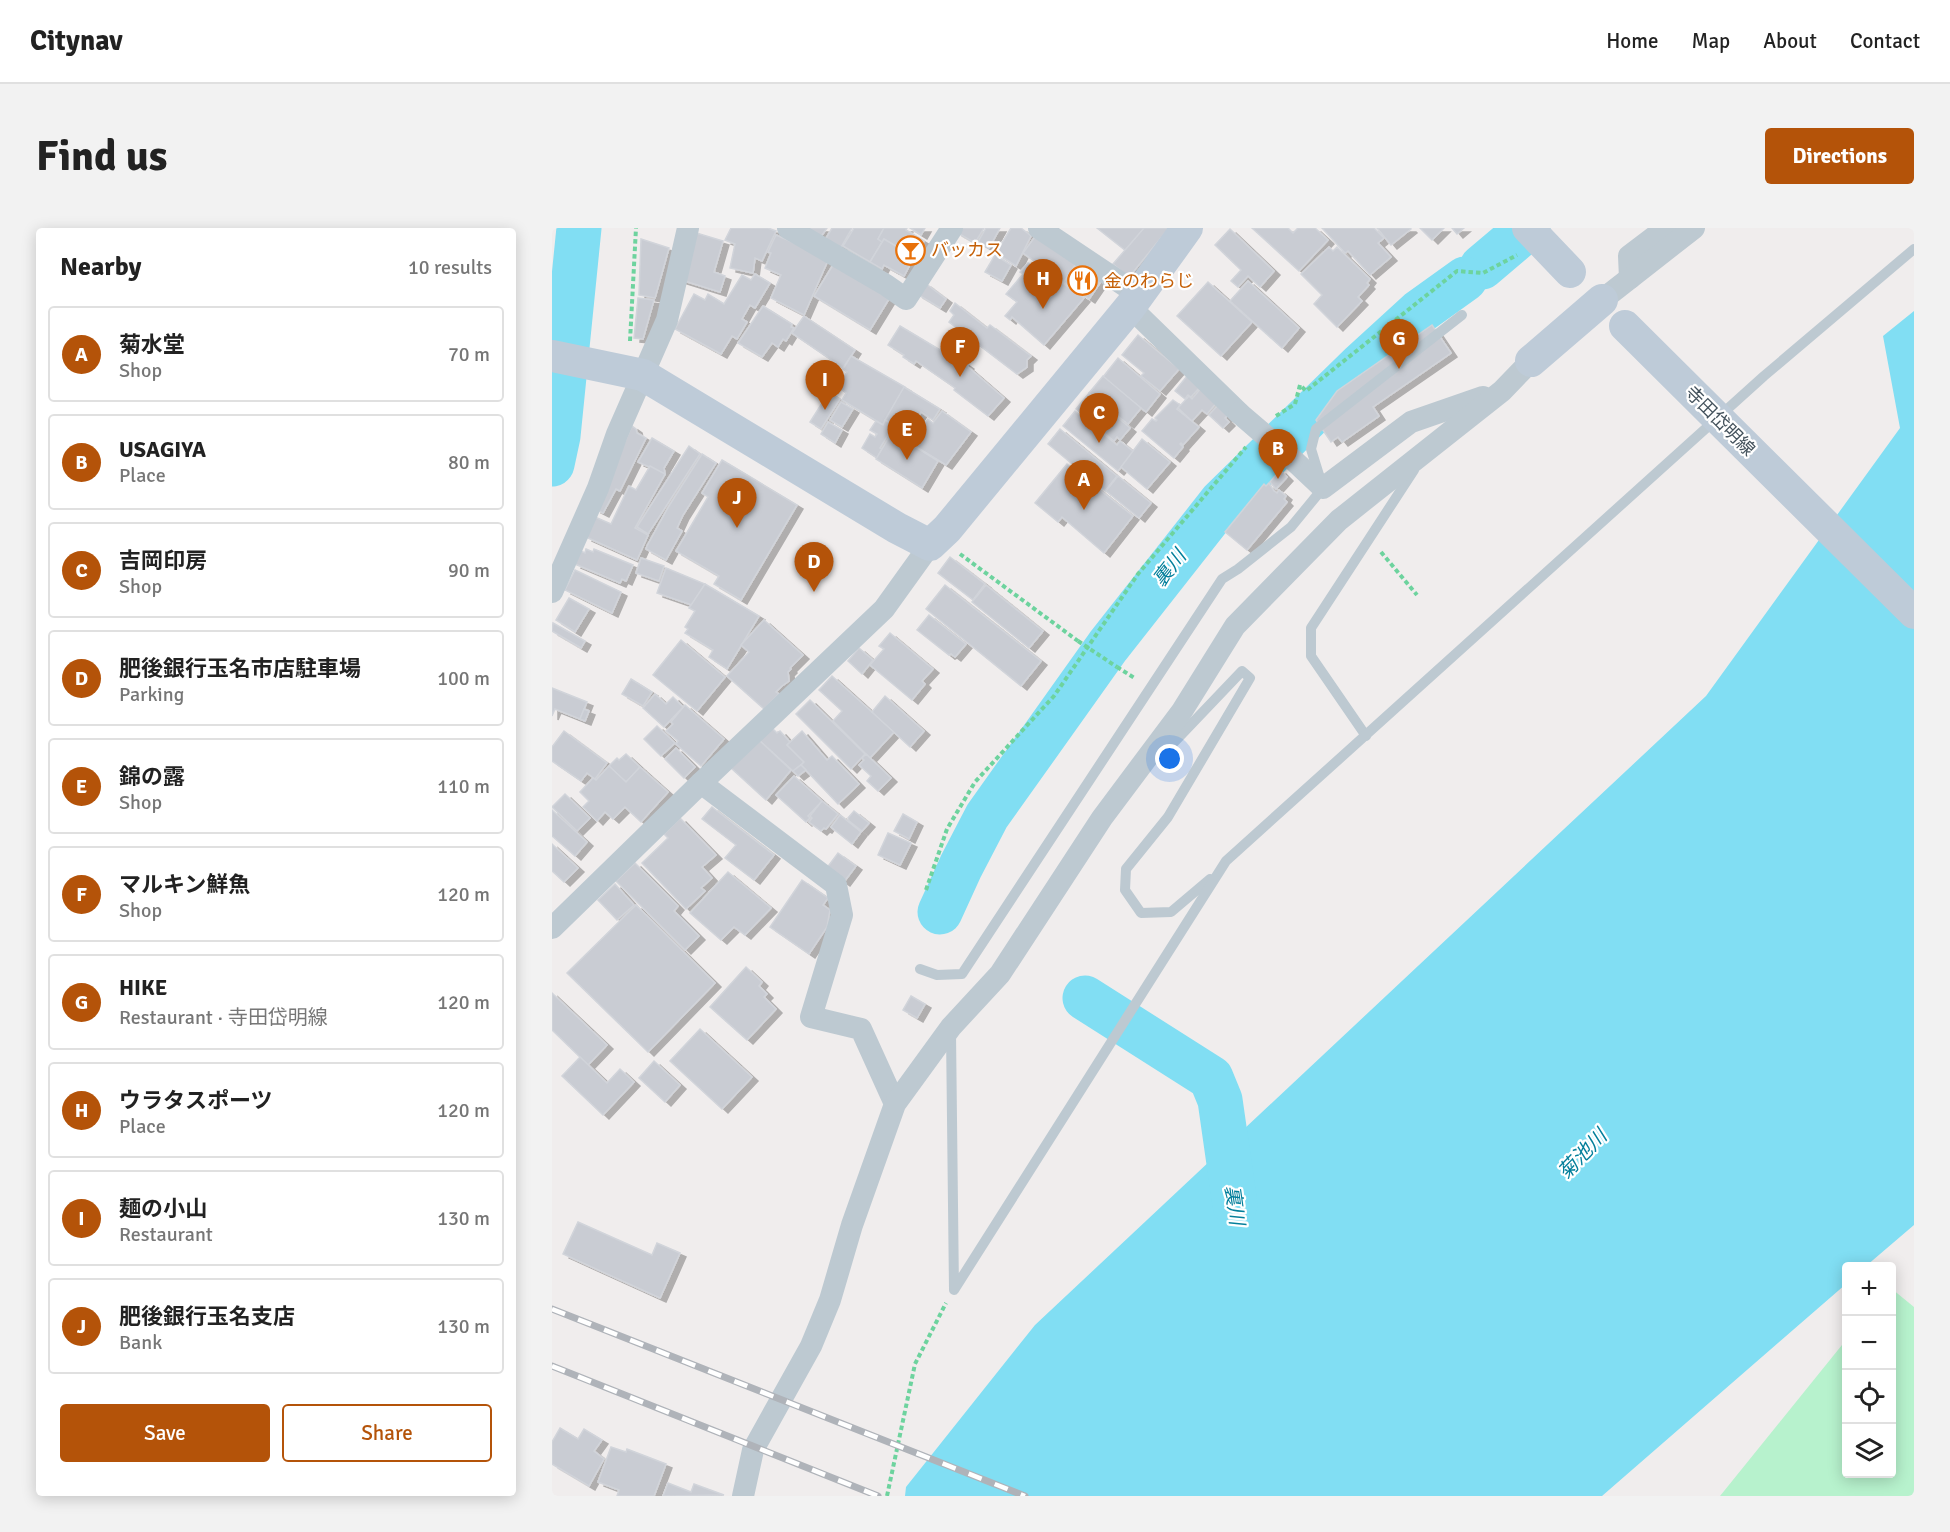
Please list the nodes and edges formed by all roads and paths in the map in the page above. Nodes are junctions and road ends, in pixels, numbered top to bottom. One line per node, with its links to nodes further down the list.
1 (636, 228): 17 (path)
2 (688, 228): 17 (street)
3 (788, 228): 4 (street)
4 (952, 228)
5 (1039, 228): 13 (street)
6 (1187, 228): 13 (street)
7 (1666, 228): 11 (street)
8 (1694, 228): 11 (street)
9 (1526, 239): 12 (street, 寺田岱明線, bridge); 19 (path)
10 (1914, 249): 29 (lane)
11 (1630, 278): 12 (street)
12 (1602, 300): 16 (street); 27 (street, 寺田岱明線, bridge)
13 (1135, 301): 22 (street, bridge); 24 (street)
14 (1462, 315): 22 (lane)
15 (552, 356): 17 (street)
16 (1531, 362): 18 (street)
17 (633, 373): 24 (street); 25 (street)
18 (1502, 391): 20 (street); 22 (street)
19 (1295, 404)
20 (1427, 450): 23 (lane); 31 (street)
21 (1222, 474): 33 (path)
22 (1323, 488): 35 (lane)
23 (1370, 538): 26 (path); 29 (lane)
24 (930, 545): 28 (path, bridge); 30 (street)
25 (552, 592)
26 (1416, 595)
27 (1914, 613)
28 (1117, 667)
29 (1366, 736): 32 (lane)
30 (701, 783): 34 (street); 37 (street)
31 (1102, 818): 32 (lane); 36 (street)
32 (1220, 870): 38 (lane)
33 (926, 890)
34 (552, 928)
35 (920, 969)
36 (951, 1027): 37 (street); 38 (lane)
37 (895, 1104): 39 (street)
38 (954, 1290): 40 (path)
39 (744, 1496)
40 (887, 1496)

